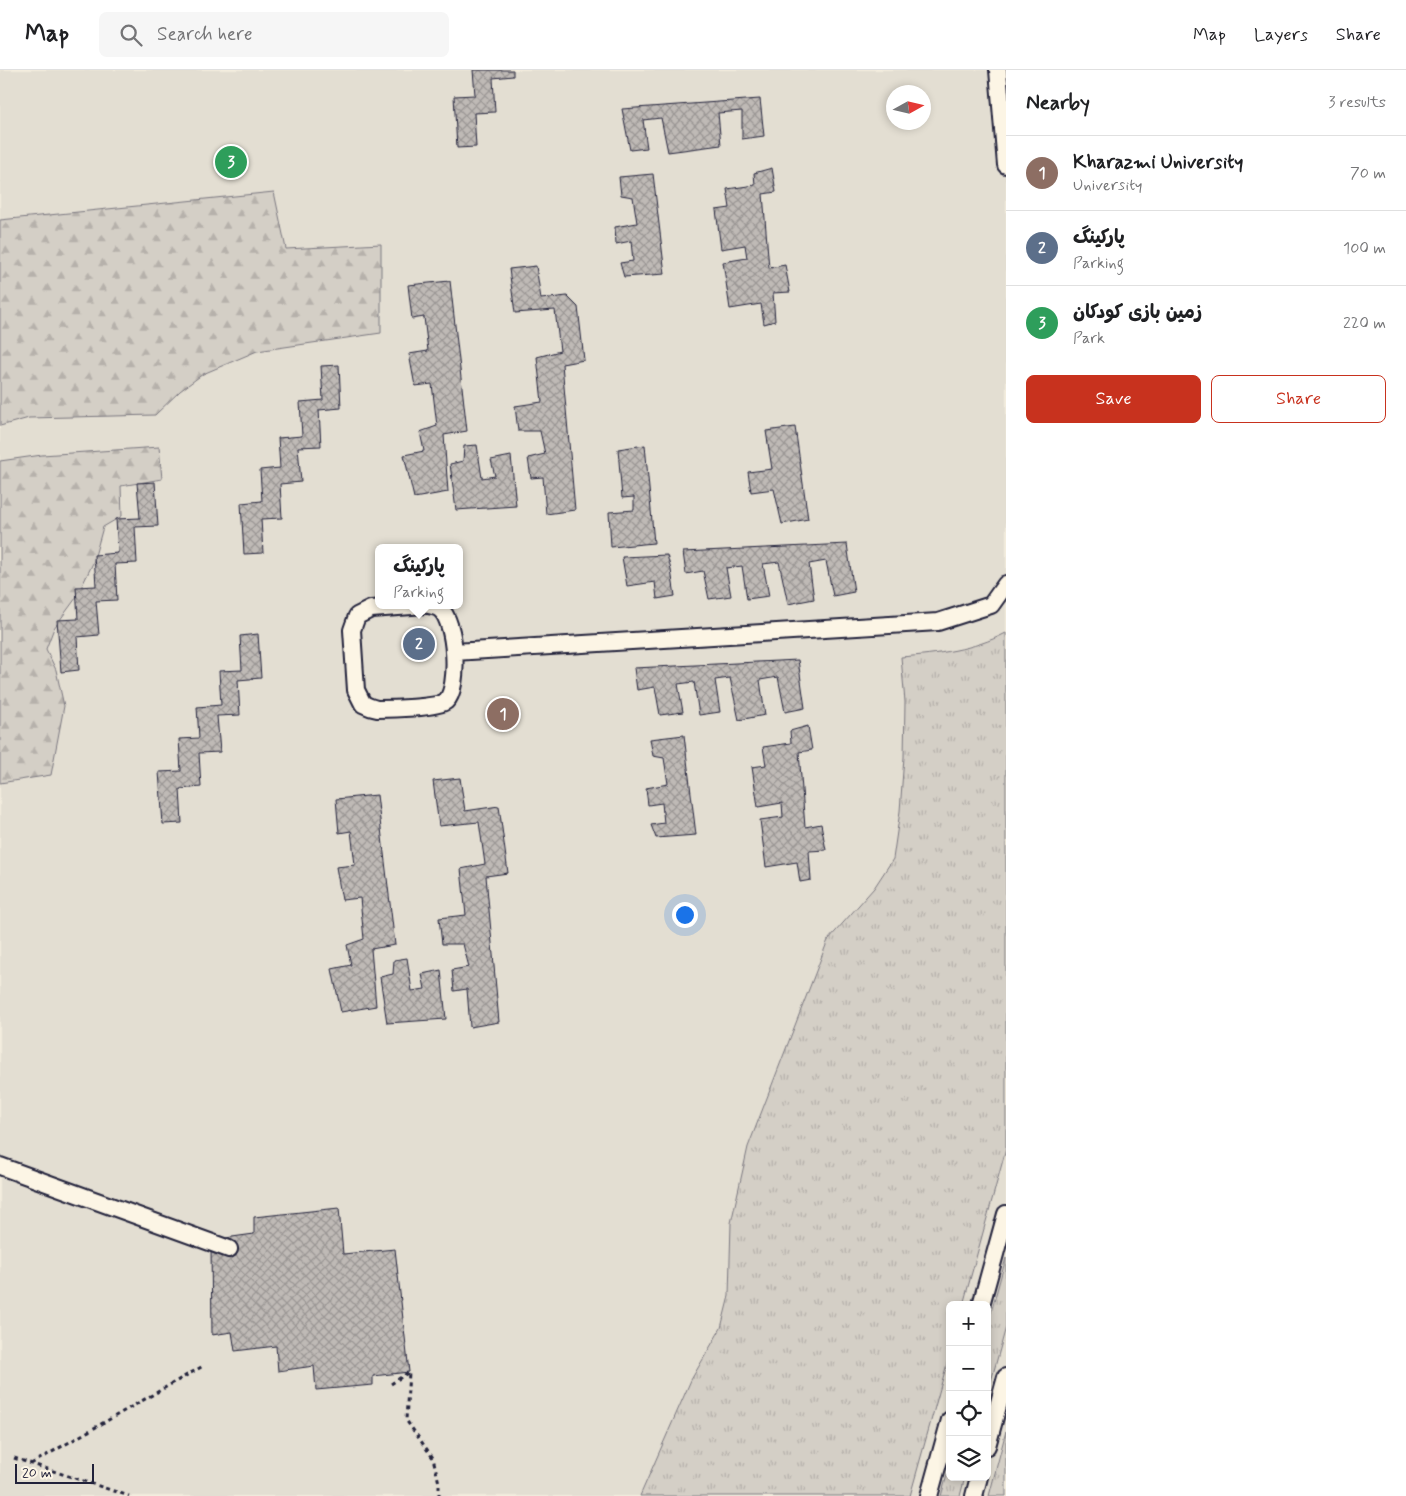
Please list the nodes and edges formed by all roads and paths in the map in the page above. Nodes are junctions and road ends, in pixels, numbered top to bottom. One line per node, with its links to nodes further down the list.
1 (998, 70): 2 (lane)
2 (1006, 165)
3 (1006, 584): 6 (lane)
4 (375, 609): 6 (lane)
5 (440, 609): 6 (lane)
6 (454, 652)
7 (0, 1166): 9 (lane)
8 (1006, 1214): 10 (lane)
9 (229, 1250)
10 (982, 1301)
11 (203, 1366): 17 (path)
12 (1006, 1378): 15 (lane)
13 (391, 1384): 20 (path)
14 (946, 1434): 21 (lane)
15 (990, 1436)
16 (14, 1458): 17 (path)
17 (31, 1464): 19 (path)
18 (978, 1481): 22 (lane)
19 (129, 1496)
20 (440, 1496)
21 (929, 1496)
22 (974, 1496)

